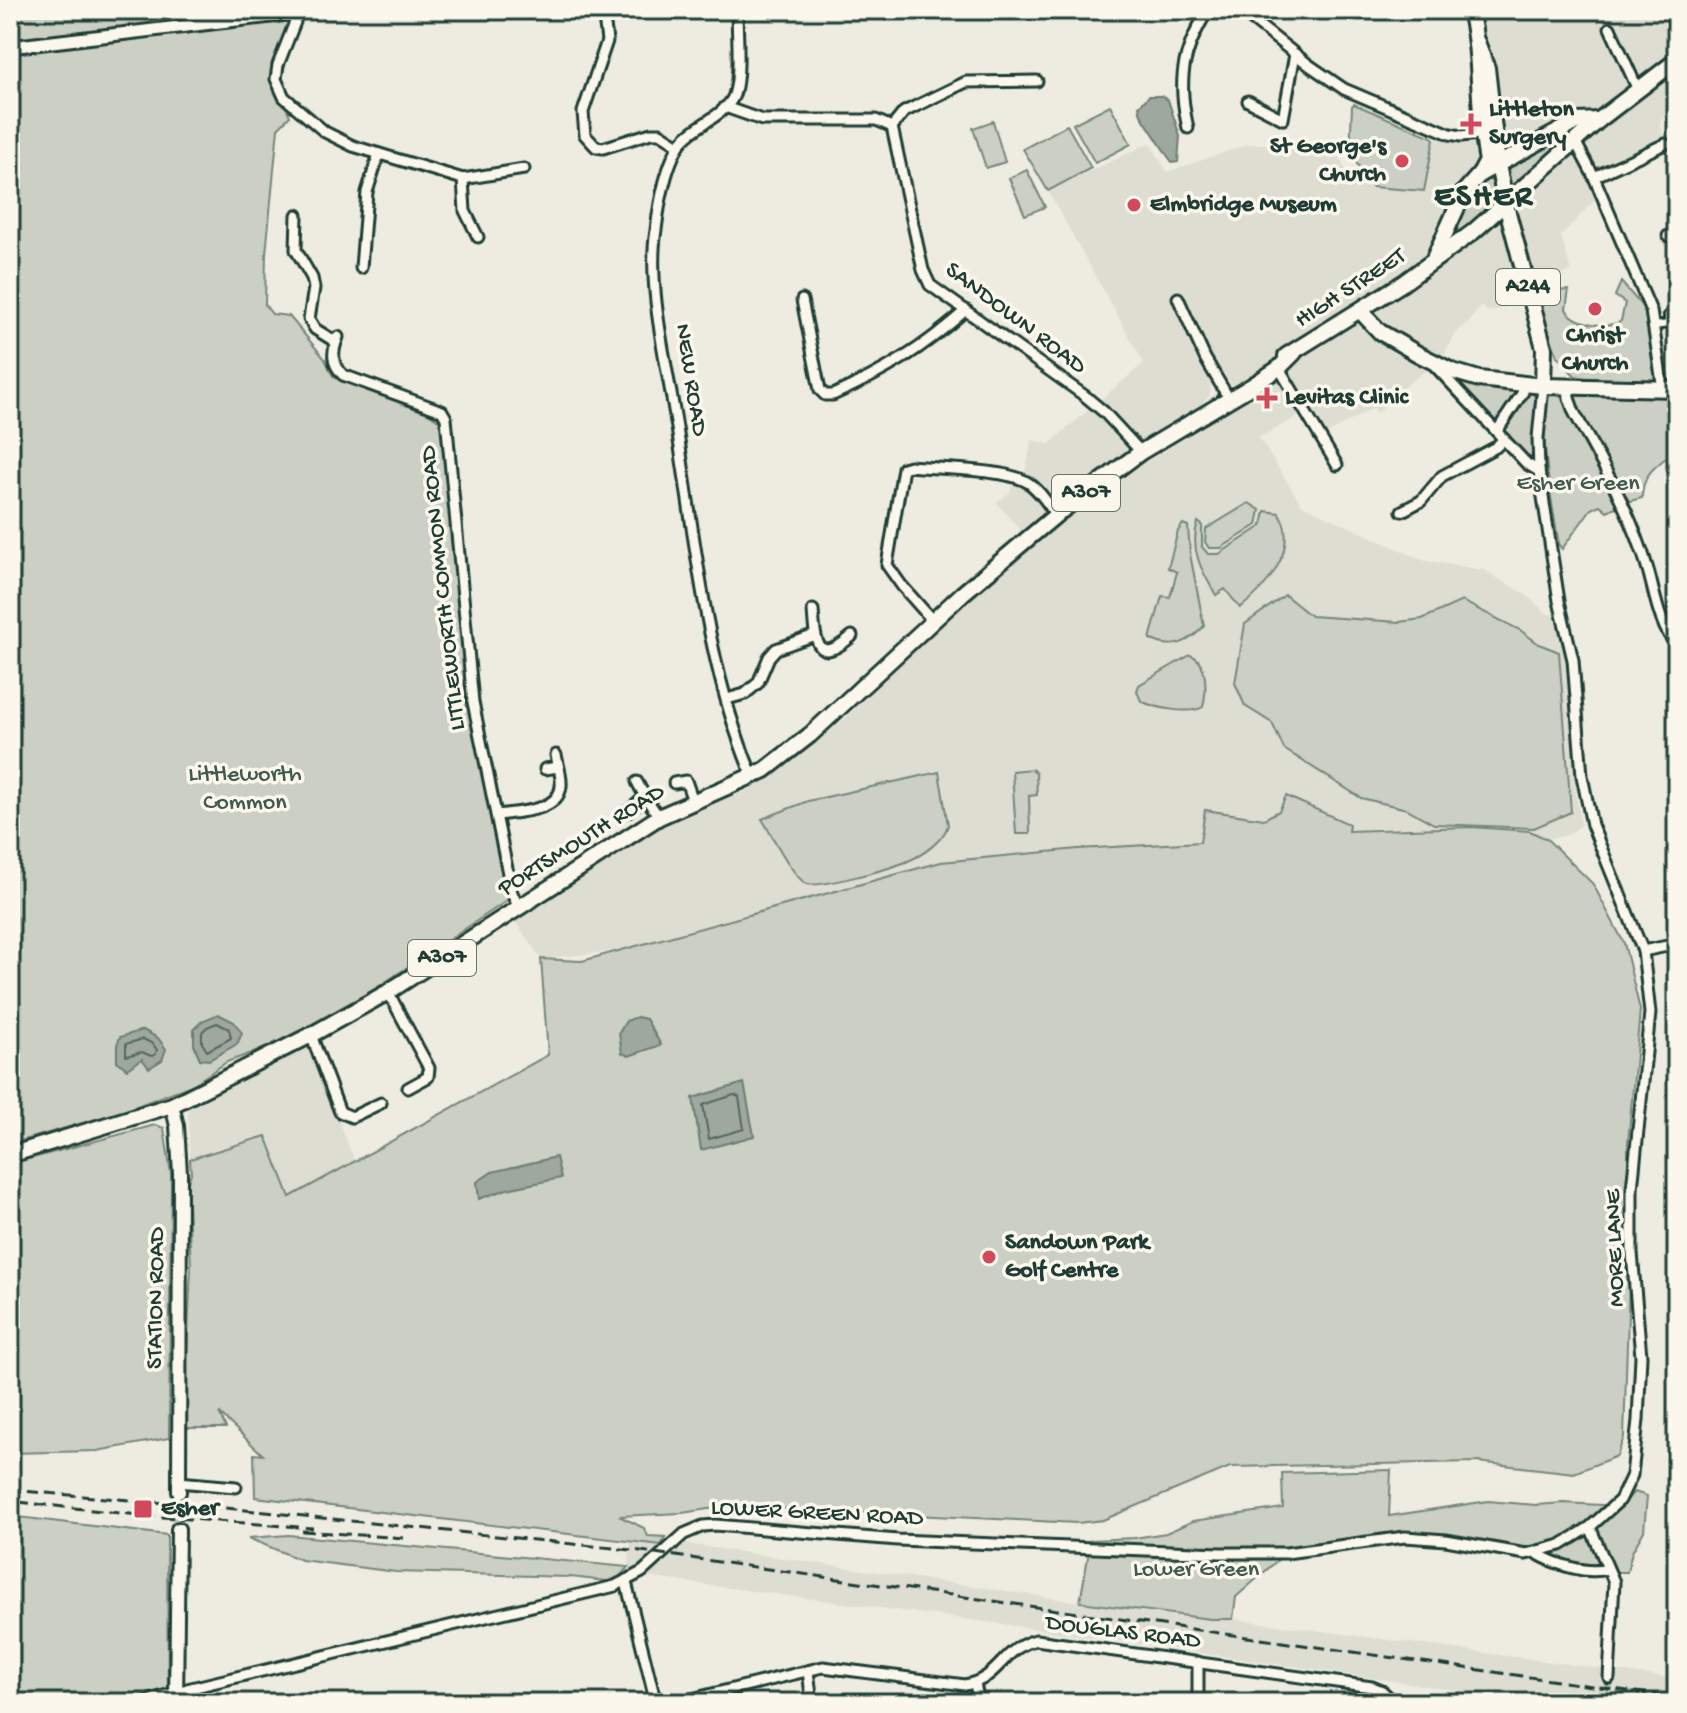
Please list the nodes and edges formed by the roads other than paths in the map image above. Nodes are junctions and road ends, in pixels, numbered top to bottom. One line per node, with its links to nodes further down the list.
1 (294, 10): 8 (street); 24 (street)
2 (603, 10): 23 (street)
3 (737, 10): 16 (street)
4 (1208, 10): 19 (street)
5 (1240, 10): 9 (street)
6 (1470, 10): 20 (main road, A244)
7 (1610, 28): 13 (street)
8 (10, 47)
9 (1295, 54): 15 (street); 20 (street)
10 (1677, 60): 13 (main road, HIGH STREET / A307)
11 (1022, 81): 12 (street); 14 (street); 18 (street)
12 (1037, 81)
13 (1638, 90): 17 (main road, HIGH STREET / A307)
14 (1022, 93)
15 (1248, 101)
16 (725, 107): 18 (street); 23 (street)
17 (1599, 120): 21 (main road, HIGH STREET / A307); 25 (main road, HIGH STREET / A307)
18 (892, 127): 38 (street, SANDOWN ROAD)
19 (1188, 128)
20 (1488, 133): 25 (main road, A244); 27 (main road, A244)
21 (1575, 141): 28 (street); 30 (main road, HIGH STREET / A307)
22 (1665, 144): 28 (street)
23 (679, 145): 63 (street, NEW ROAD)
24 (379, 154): 29 (street); 34 (street)
25 (1498, 165): 27 (main road, HIGH STREET / A307); 30 (main road, A244)
26 (524, 169): 29 (street)
27 (1480, 174): 33 (main road, HIGH STREET / A307)
28 (1594, 177): 41 (street)
29 (463, 179): 32 (street)
30 (1506, 205): 33 (main road, HIGH STREET / A307); 44 (main road, A244)
31 (297, 215): 73 (street, LITTLEWORTH COMMON ROAD)
32 (477, 238)
33 (1432, 262): 37 (main road, HIGH STREET / A307)
34 (361, 268)
35 (1178, 298): 51 (street)
36 (802, 300): 38 (street)
37 (1365, 308): 40 (main road, HIGH STREET / A307); 42 (main road)
38 (966, 310): 53 (street, SANDOWN ROAD)
39 (1677, 314): 41 (street)
40 (1344, 321): 42 (main road); 43 (main road, HIGH STREET / A307)
41 (1655, 326): 50 (street)
42 (1380, 332): 45 (main road)
43 (1294, 353): 46 (main road, HIGH STREET / A307); 51 (main road, HIGH STREET / A307)
44 (1544, 358): 47 (main road); 48 (main road); 49 (main road, A244)
45 (1429, 360): 47 (main road); 52 (street)
46 (1279, 368): 51 (main road, HIGH STREET / A307); 54 (street)
47 (1525, 384): 49 (main road); 52 (street)
48 (1568, 385): 49 (main road); 50 (main road); 62 (street)
49 (1543, 386): 55 (street)
50 (1670, 389)
51 (1228, 396): 53 (main road, PORTSMOUTH ROAD / A307)
52 (1501, 435): 55 (street); 56 (street)
53 (1141, 452): 57 (main road, PORTSMOUTH ROAD / A307)
54 (1337, 465)
55 (1539, 471): 77 (street)
56 (1402, 511)
57 (1056, 515): 59 (main road, PORTSMOUTH ROAD / A307); 59 (street)
58 (813, 610): 60 (street)
59 (933, 621): 67 (main road, PORTSMOUTH ROAD / A307)
60 (815, 635): 61 (street); 63 (street)
61 (852, 636)
62 (1677, 644)
63 (727, 699): 67 (street, NEW ROAD)
64 (556, 755): 65 (street)
65 (558, 767): 66 (street); 73 (street)
66 (545, 769)
67 (753, 777): 71 (main road, PORTSMOUTH ROAD / A307)
68 (637, 782): 70 (street)
69 (674, 783): 71 (street)
70 (645, 797): 72 (street); 74 (street)
71 (693, 801): 74 (main road, PORTSMOUTH ROAD / A307)
72 (627, 812)
73 (497, 815): 75 (street, LITTLEWORTH COMMON ROAD)
74 (659, 817): 75 (main road, PORTSMOUTH ROAD / A307)
75 (518, 906): 78 (main road, PORTSMOUTH ROAD / A307)
76 (1677, 944): 77 (street)
77 (1643, 951): 86 (street, MORE LANE)
78 (388, 992): 79 (main road, PORTSMOUTH ROAD / A307); 80 (street)
79 (311, 1035): 81 (street); 82 (main road, PORTSMOUTH ROAD / A307)
80 (408, 1088)
81 (381, 1103)
82 (172, 1105): 83 (main road, PORTSMOUTH ROAD / A307); 84 (main road, STATION ROAD)
83 (10, 1155)
84 (178, 1487): 85 (street)
85 (236, 1487)
86 (1590, 1527): 89 (street, MORE LANE); 90 (street)
87 (178, 1529): 96 (main road)
88 (1486, 1547): 89 (street, MORE LANE); 91 (street, LOWER GREEN ROAD)
89 (1536, 1553): 90 (street)
90 (1607, 1569): 94 (street)
91 (626, 1582): 96 (street, LOWER GREEN ROAD); 98 (street)
92 (1198, 1662): 95 (street, DOUGLAS ROAD); 102 (street); 103 (street, DOUGLAS ROAD)
93 (808, 1671): 95 (street); 99 (street); 100 (street)
94 (1609, 1678)
95 (975, 1684): 101 (street)
96 (176, 1697): 97 (street, LOWER GREEN ROAD)
97 (141, 1703)
98 (656, 1703)
99 (675, 1703)
100 (812, 1703)
101 (979, 1703)
102 (1198, 1703)
103 (1395, 1703)

